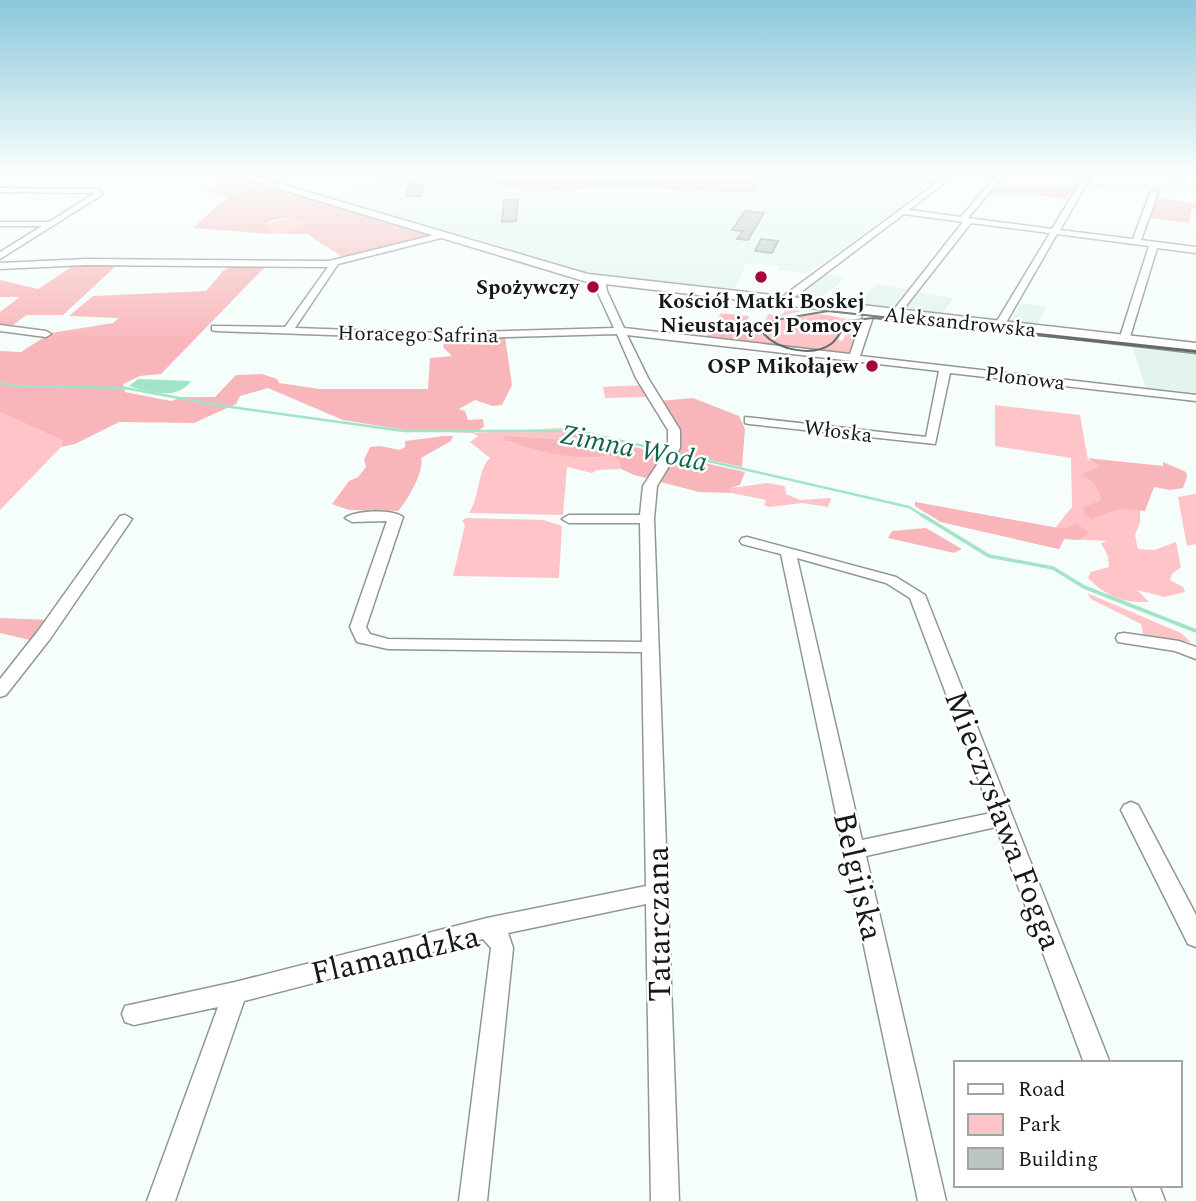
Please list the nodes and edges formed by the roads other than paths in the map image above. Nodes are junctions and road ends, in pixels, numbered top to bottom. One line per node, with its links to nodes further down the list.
1 (42, 230): 12 (street)
2 (419, 230): 8 (main road, Aleksandrowska)
3 (879, 230): 16 (street)
4 (958, 230): 18 (street)
5 (1040, 230): 7 (street)
6 (1140, 230): 9 (street)
7 (1054, 232): 9 (street); 19 (street)
8 (438, 236): 13 (street); 15 (main road, Aleksandrowska)
9 (1136, 242): 10 (street)
10 (1154, 245): 11 (street); 25 (street)
11 (1196, 250)
12 (0, 256)
13 (334, 264): 14 (street); 22 (street)
14 (0, 265)
15 (600, 281): 16 (main road, Aleksandrowska); 24 (street, Tatarczana)
16 (786, 302): 17 (main road, Aleksandrowska)
17 (870, 312): 18 (main road, Aleksandrowska); 27 (street)
18 (895, 314): 19 (main road, Aleksandrowska)
19 (999, 326): 25 (main road, Aleksandrowska)
20 (0, 328): 23 (street)
21 (216, 328): 22 (street, Horacego Safrina)
22 (288, 331): 24 (street, Horacego Safrina)
23 (46, 334)
24 (623, 336): 27 (street, Plonowa); 34 (street, Tatarczana)
25 (1124, 340): 26 (main road, Aleksandrowska)
26 (1196, 348)
27 (855, 358): 28 (street, Plonowa)
28 (945, 368): 29 (street, Plonowa); 30 (street, Włoska)
29 (1196, 398)
30 (749, 420)
31 (352, 518): 38 (street)
32 (125, 519): 40 (street)
33 (569, 519): 34 (street)
34 (647, 519): 38 (street, Tatarczana)
35 (747, 541): 36 (street)
36 (788, 551): 42 (street, Mieczysława Fogga); 43 (street, Belgijska)
37 (1124, 638): 39 (street)
38 (652, 647): 44 (street, Tatarczana)
39 (1196, 654)
40 (0, 691)
41 (1130, 810): 46 (street)
42 (1002, 818): 43 (street); 49 (street, Mieczysława Fogga)
43 (853, 850): 53 (street, Belgijska)
44 (657, 893): 45 (street); 52 (street, Tatarczana)
45 (487, 928): 47 (street, Flamandzka); 51 (street, Flamandzka)
46 (1196, 937)
47 (235, 993): 48 (street, Flamandzka); 50 (street)
48 (134, 1014)
49 (1096, 1061)
50 (161, 1201)
51 (473, 1201)
52 (665, 1201)
53 (932, 1201)

